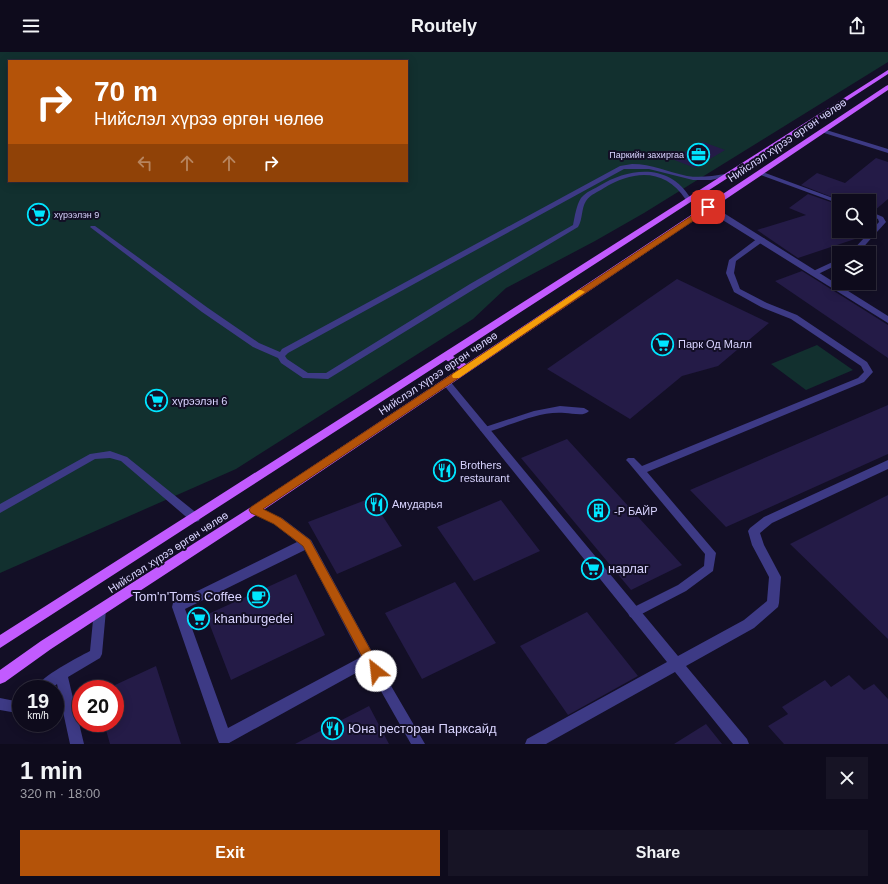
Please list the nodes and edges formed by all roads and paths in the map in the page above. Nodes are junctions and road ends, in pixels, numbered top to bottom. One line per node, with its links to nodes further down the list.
1 (888, 72): 4 (main road, Нийслэл хүрээ өргөн чөлөө)
2 (888, 87): 3 (main road, Нийслэл хүрээ өргөн чөлөө)
3 (823, 131): 5 (main road, Нийслэл хүрээ өргөн чөлөө); 6 (street)
4 (792, 134): 5 (main road); 8 (main road, Нийслэл хүрээ өргөн чөлөө)
5 (810, 139): 7 (main road, Нийслэл хүрээ өргөн чөлөө)
6 (888, 152)
7 (760, 173): 9 (lane); 11 (main road, Нийслэл хүрээ өргөн чөлөө)
8 (725, 176): 10 (main road, Нийслэл хүрээ өргөн чөлөө); 21 (lane)
9 (832, 199)
10 (688, 200): 21 (lane); 22 (main road, Нийслэл хүрээ өргөн чөлөө)
11 (708, 207): 16 (street); 23 (main road, Нийслэл хүрээ өргөн чөлөө)
12 (876, 216): 14 (lane)
13 (93, 227): 21 (lane)
14 (876, 229)
15 (868, 238): 17 (lane)
16 (761, 240): 19 (street); 29 (lane)
17 (861, 246)
18 (832, 264): 19 (lane)
19 (813, 273): 20 (street)
20 (886, 317)
21 (282, 356)
22 (446, 356): 23 (main road); 32 (main road, Нийслэл хүрээ өргөн чөлөө)
23 (466, 369): 24 (main road, Нийслэл хүрээ өргөн чөлөө)
24 (446, 382): 26 (street); 31 (main road, Нийслэл хүрээ өргөн чөлөө)
25 (584, 411): 26 (lane)
26 (485, 430): 35 (street)
27 (631, 460): 29 (lane)
28 (888, 464): 38 (street)
29 (641, 471): 35 (lane)
30 (0, 510): 32 (lane)
31 (255, 510): 33 (street); 34 (main road, Нийслэл хүрээ өргөн чөлөө)
32 (195, 518): 36 (main road, Нийслэл хүрээ өргөн чөлөө)
33 (307, 543): 37 (street); 37 (street)
34 (100, 610): 39 (lane); 40 (main road, Нийслэл хүрээ өргөн чөлөө)
35 (634, 614): 38 (street)
36 (0, 642)
37 (369, 659): 45 (lane)
38 (676, 665): 46 (street); 47 (street)
39 (60, 674): 41 (lane); 44 (lane)
40 (0, 678)
41 (52, 680)
42 (0, 704): 43 (lane)
43 (12, 706)
44 (77, 744)
45 (418, 744)
46 (532, 744)
47 (742, 744)

